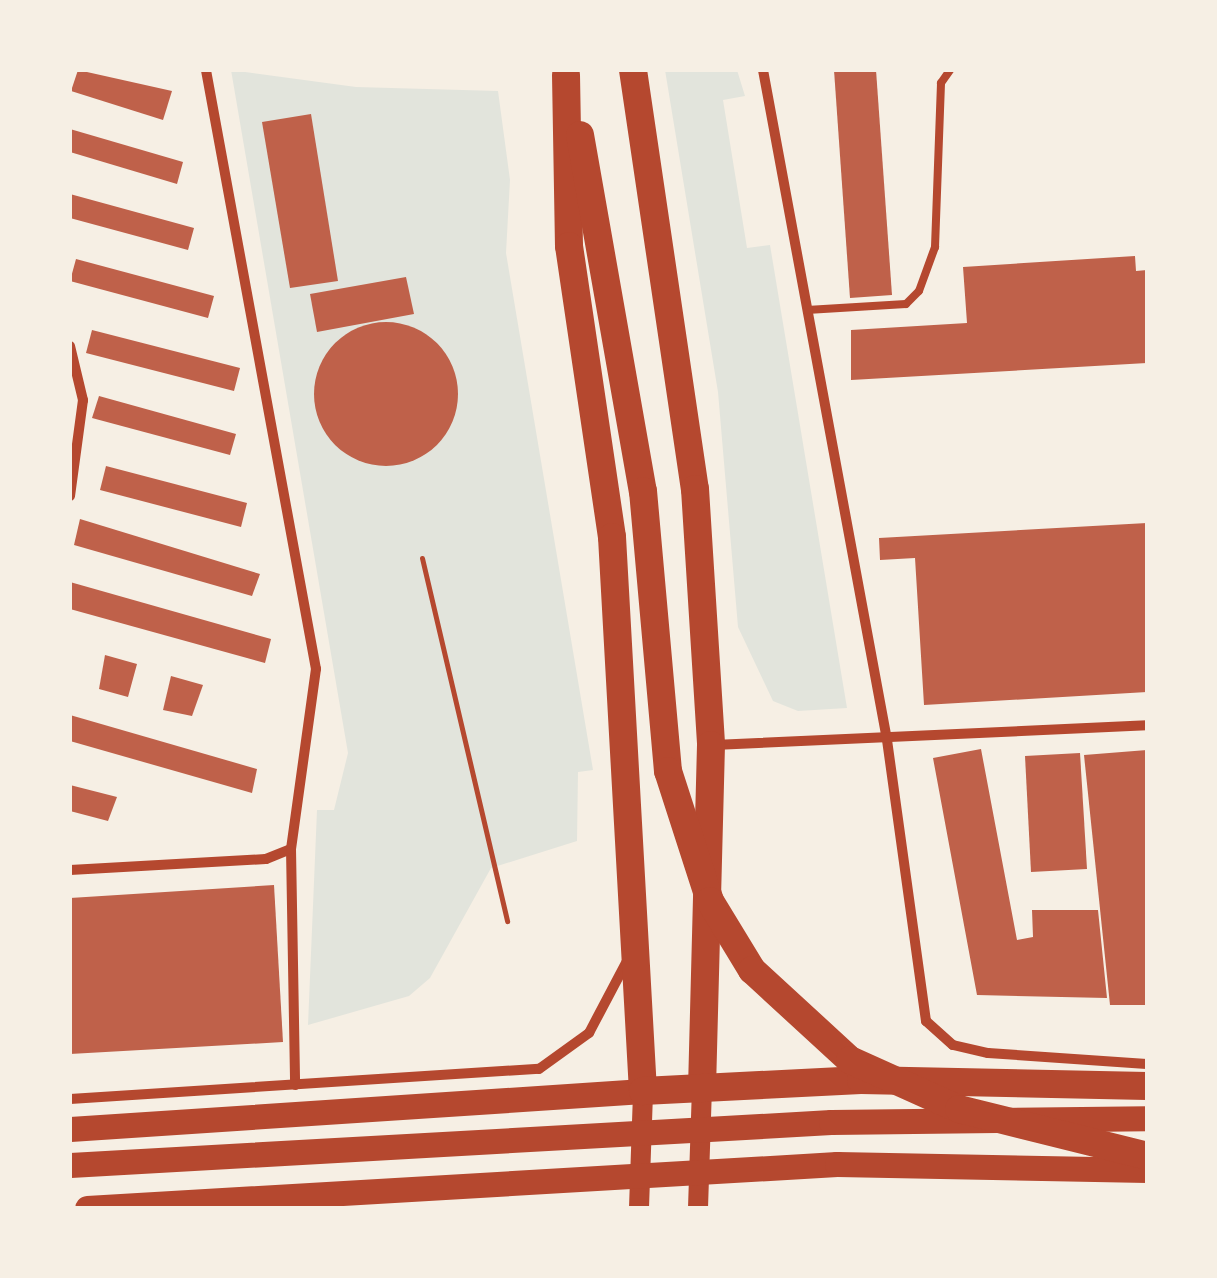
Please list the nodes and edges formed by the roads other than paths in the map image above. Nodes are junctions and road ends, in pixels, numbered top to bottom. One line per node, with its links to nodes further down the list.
1 (206, 70): 12 (street)
2 (634, 70): 11 (highway)
3 (763, 70): 6 (street)
4 (950, 70): 6 (lane)
5 (566, 73): 14 (highway); 23 (highway)
6 (808, 310): 10 (street)
7 (70, 346): 8 (street)
8 (70, 496)
9 (1147, 725): 10 (street)
10 (887, 740): 11 (street); 15 (street)
11 (710, 746): 18 (highway)
12 (292, 850): 13 (street); 16 (street)
13 (70, 870)
14 (636, 942): 16 (street); 19 (highway)
15 (1147, 1064)
16 (295, 1086): 20 (street)
17 (1147, 1086): 18 (highway)
18 (702, 1088): 19 (highway); 28 (main road)
19 (643, 1092): 22 (main road); 27 (main road)
20 (70, 1099)
21 (1147, 1118): 24 (main road)
22 (70, 1130)
23 (1147, 1156)
24 (70, 1165)
25 (1147, 1170): 26 (main road)
26 (87, 1208)
27 (639, 1208)
28 (698, 1208)

